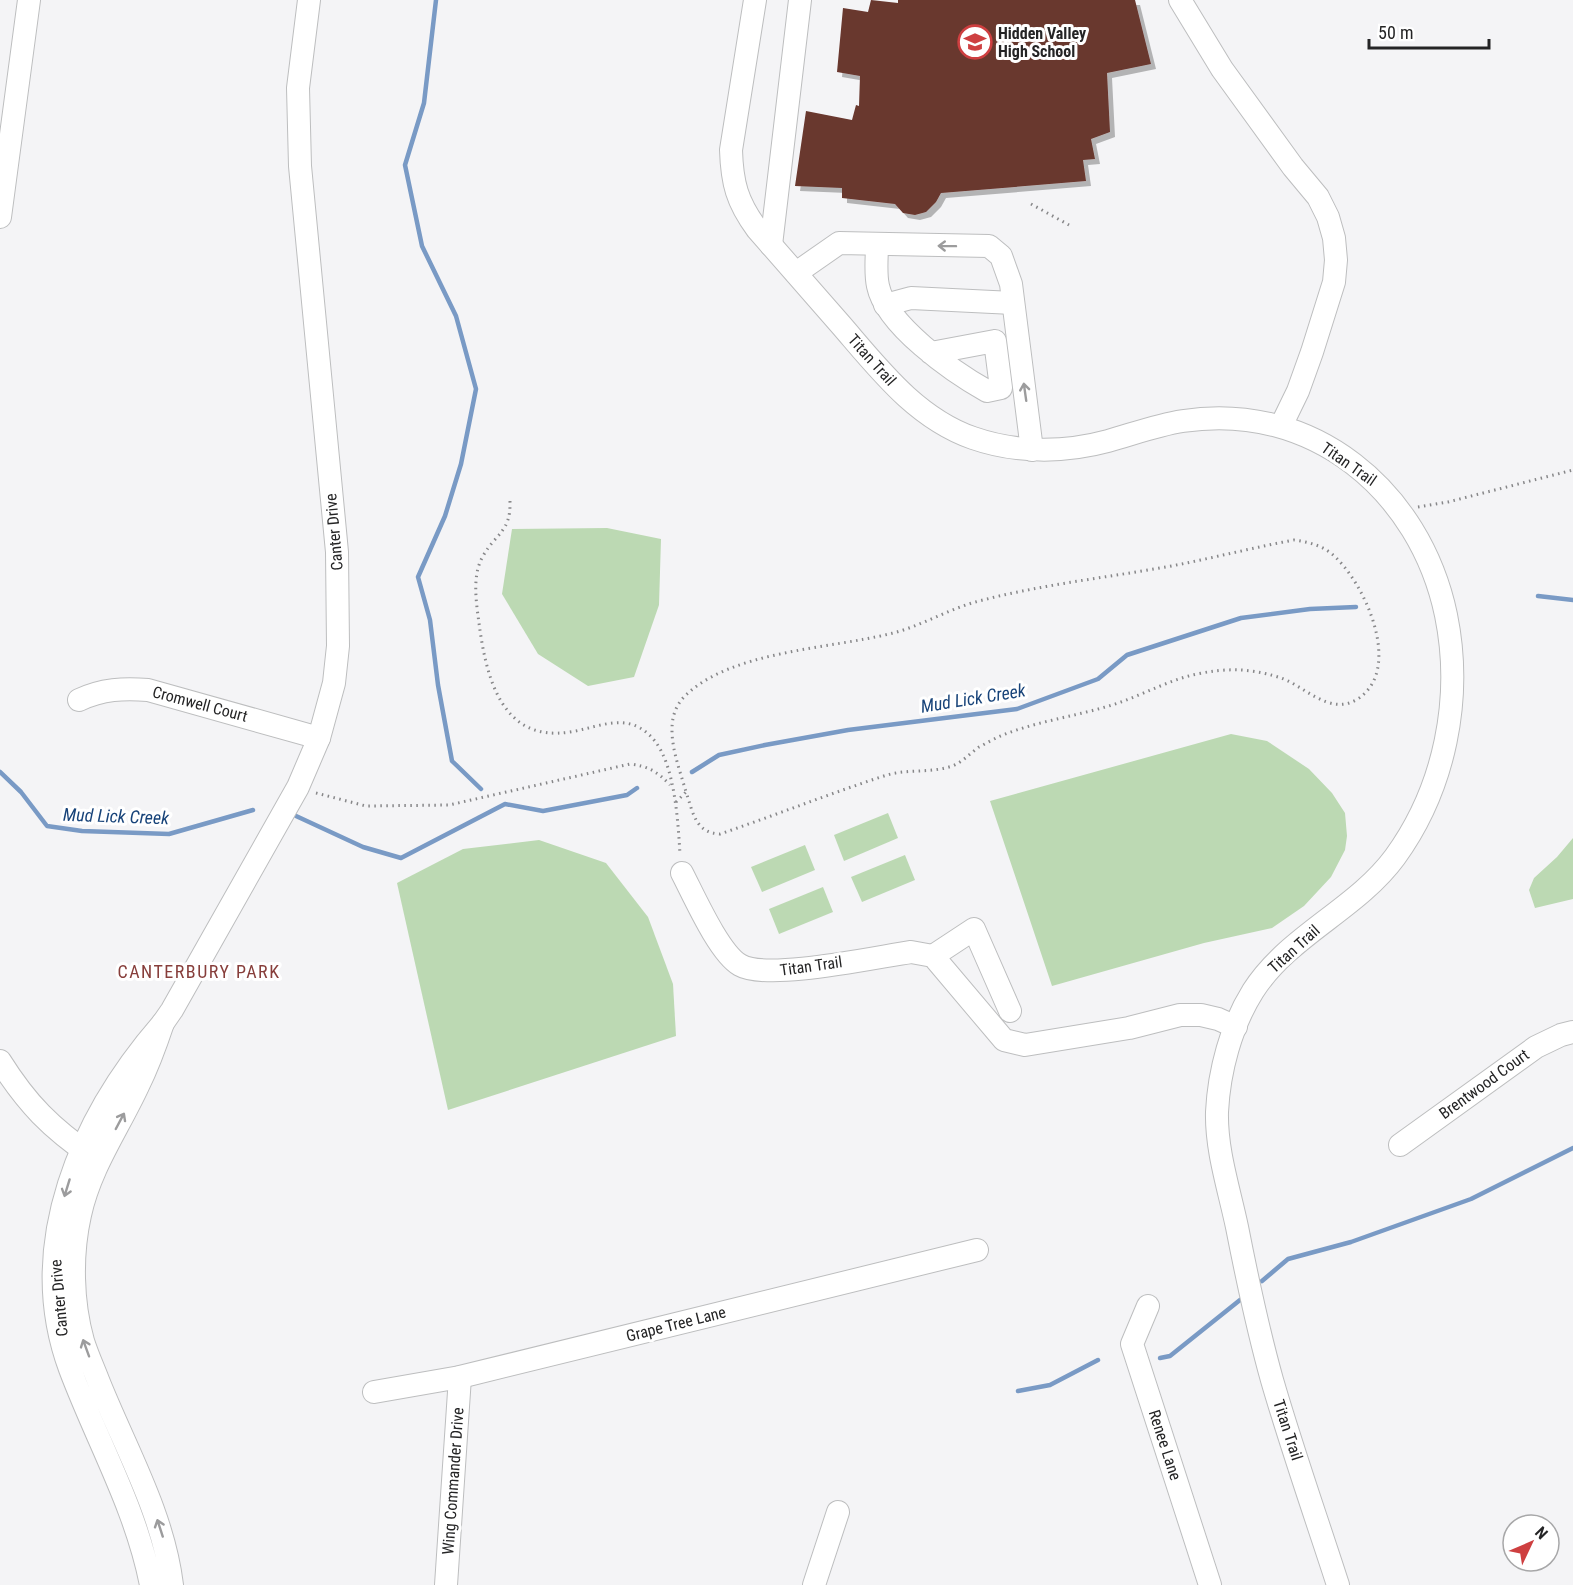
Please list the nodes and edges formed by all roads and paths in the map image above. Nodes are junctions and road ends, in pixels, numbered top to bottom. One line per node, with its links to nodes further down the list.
1 (29, 0): 7 (street)
2 (309, 0): 21 (street, Canter Drive)
3 (755, 0): 10 (street, Titan Trail)
4 (800, 0): 10 (street)
5 (1180, 0): 15 (street)
6 (1031, 204): 8 (path)
7 (0, 217)
8 (1069, 225)
9 (877, 244): 11 (street); 12 (street, one-way to 9); 13 (street)
10 (771, 245): 11 (street, Titan Trail)
11 (796, 273): 16 (street, Titan Trail)
12 (1013, 303): 13 (street); 16 (street, one-way to 12)
13 (885, 305): 14 (street)
14 (931, 353)
15 (1281, 426): 16 (street, Titan Trail); 19 (street, Titan Trail)
16 (1032, 450)
17 (1573, 470): 19 (path)
18 (510, 501): 22 (path)
19 (1401, 510): 29 (street, Titan Trail)
20 (80, 700): 21 (street, Cromwell Court)
21 (319, 738): 23 (street, Canter Drive)
22 (672, 786): 23 (path); 25 (path)
23 (298, 787): 33 (street, Canter Drive)
24 (686, 792): 24 (path); 25 (path)
25 (676, 802): 26 (path)
26 (682, 873): 27 (street, Titan Trail)
27 (933, 956): 28 (street); 29 (street)
28 (1010, 1011)
29 (1236, 1027): 44 (street, Titan Trail)
30 (1573, 1032): 32 (street, Brentwood Court)
31 (0, 1061): 33 (street)
32 (1400, 1145)
33 (90, 1155): 39 (street, Canter Drive, one-way to 39); 40 (street, Canter Drive, one-way to 33)
34 (977, 1250): 36 (street, Grape Tree Lane)
35 (1149, 1306): 43 (street, Renee Lane)
36 (460, 1377): 37 (street, Grape Tree Lane); 41 (street, Wing Commander Drive)
37 (374, 1392)
38 (838, 1512): 42 (street)
39 (151, 1585)
40 (172, 1585)
41 (446, 1585)
42 (814, 1585)
43 (1210, 1585)
44 (1338, 1585)

